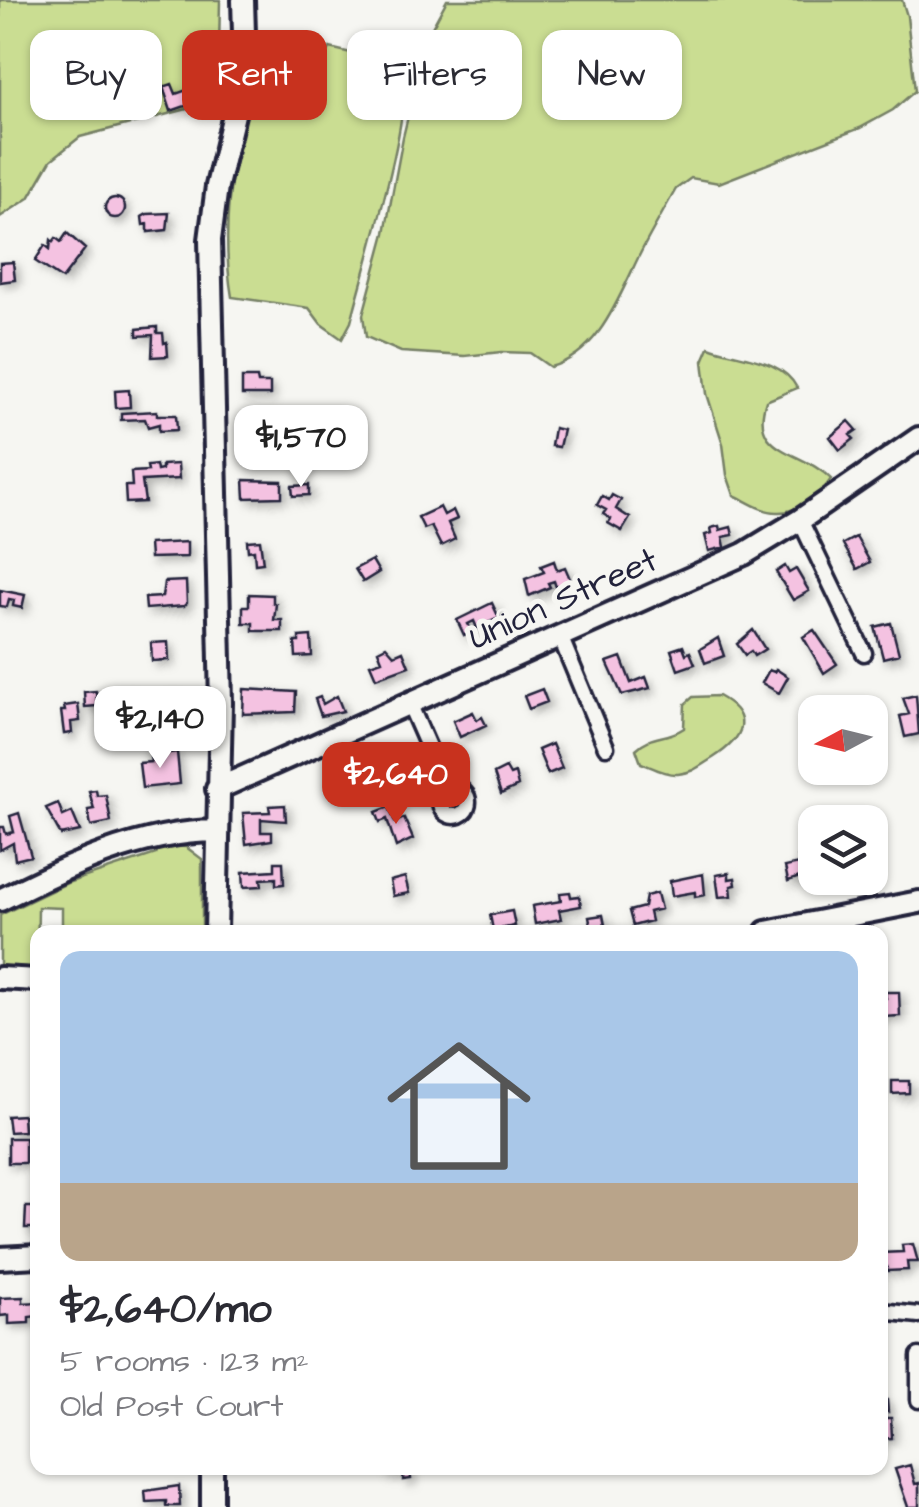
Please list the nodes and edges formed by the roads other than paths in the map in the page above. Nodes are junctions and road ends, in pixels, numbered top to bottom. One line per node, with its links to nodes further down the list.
1 (243, 0): 8 (main road)
2 (919, 438): 3 (main road, Union Street)
3 (800, 520): 4 (main road, Union Street); 5 (street)
4 (560, 636): 6 (main road, Union Street); 7 (street)
5 (864, 653)
6 (408, 703): 8 (main road, Union Street); 9 (street)
7 (606, 746)
8 (217, 788): 10 (main road)
9 (447, 790)
10 (216, 831): 11 (main road); 13 (main road)
11 (0, 900)
12 (919, 902): 14 (main road)
13 (216, 925)
14 (802, 925)
15 (0, 978): 16 (main road)
16 (30, 980)
17 (30, 1256): 18 (main road)
18 (0, 1258)
19 (888, 1312): 20 (street)
20 (919, 1315)
21 (919, 1356): 22 (street)
22 (919, 1400)
23 (212, 1475): 24 (main road)
24 (212, 1507)

